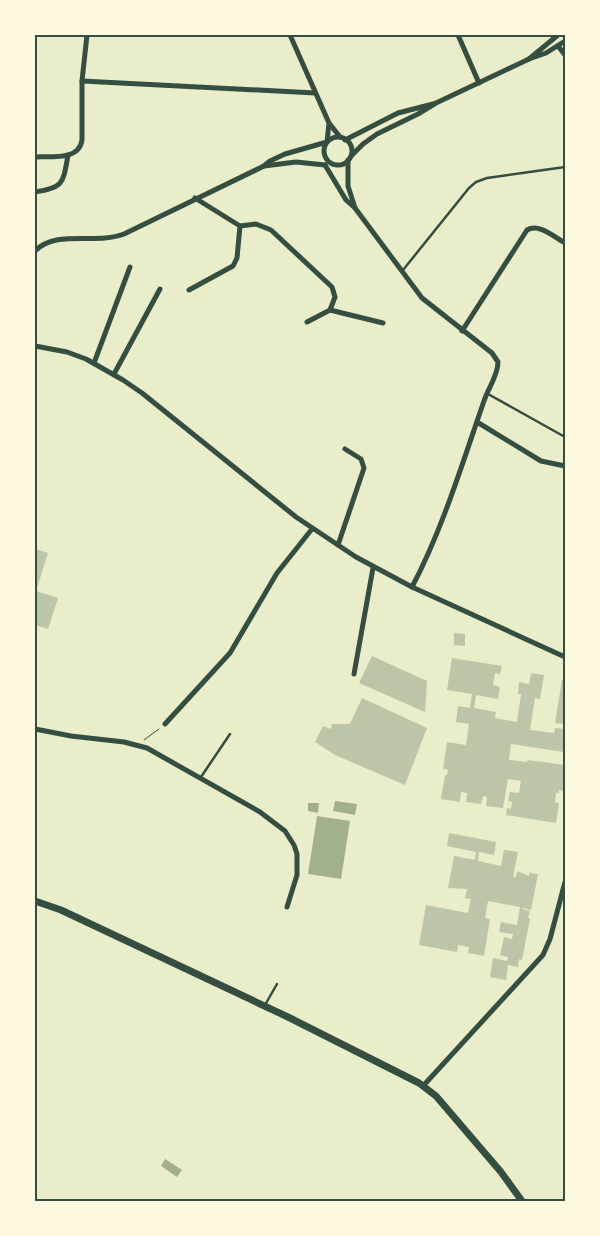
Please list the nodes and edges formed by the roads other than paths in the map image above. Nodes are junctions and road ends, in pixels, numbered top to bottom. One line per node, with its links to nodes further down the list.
1 (87, 35): 9 (street)
2 (290, 35): 11 (street)
3 (458, 35): 10 (street)
4 (558, 35): 8 (street)
5 (565, 41): 6 (street)
6 (558, 46): 7 (street); 8 (street)
7 (565, 55)
8 (529, 59): 10 (street)
9 (82, 82): 11 (street); 16 (street)
10 (479, 83): 12 (street)
11 (315, 94): 13 (street)
12 (436, 103): 14 (street); 18 (street)
13 (329, 122): 14 (street); 15 (street)
14 (343, 139): 15 (street); 18 (street)
15 (327, 142): 19 (street); 20 (street)
16 (68, 155): 17 (street); 22 (street)
17 (35, 157)
18 (350, 158): 19 (street); 24 (street)
19 (327, 163): 20 (street); 24 (street)
20 (264, 166): 23 (street)
21 (565, 166): 29 (lane)
22 (35, 192)
23 (195, 198): 25 (street); 27 (street)
24 (356, 208): 29 (street)
25 (240, 226): 31 (street); 32 (street)
26 (565, 243): 35 (street)
27 (36, 250)
28 (130, 267): 37 (street)
29 (402, 272): 35 (street)
30 (160, 289): 38 (street)
31 (189, 290)
32 (330, 310): 33 (street); 34 (street)
33 (307, 322)
34 (383, 324)
35 (462, 330): 39 (street)
36 (35, 346): 37 (street)
37 (94, 363): 38 (street)
38 (114, 374): 44 (street)
39 (487, 393): 40 (street); 41 (lane)
40 (477, 422): 43 (street); 47 (street)
41 (565, 437)
42 (346, 449): 45 (street)
43 (565, 466)
44 (312, 528): 45 (street); 50 (street)
45 (338, 545): 46 (street)
46 (374, 568): 47 (street); 49 (street)
47 (412, 587): 48 (street)
48 (562, 656)
49 (354, 674)
50 (166, 724)
51 (35, 729): 53 (street)
52 (230, 734): 53 (lane)
53 (202, 777): 56 (street)
54 (565, 882): 59 (street)
55 (35, 901): 58 (main road)
56 (287, 908)
57 (276, 984): 58 (lane)
58 (265, 1006): 59 (main road)
59 (423, 1086): 60 (main road)
60 (522, 1201)

